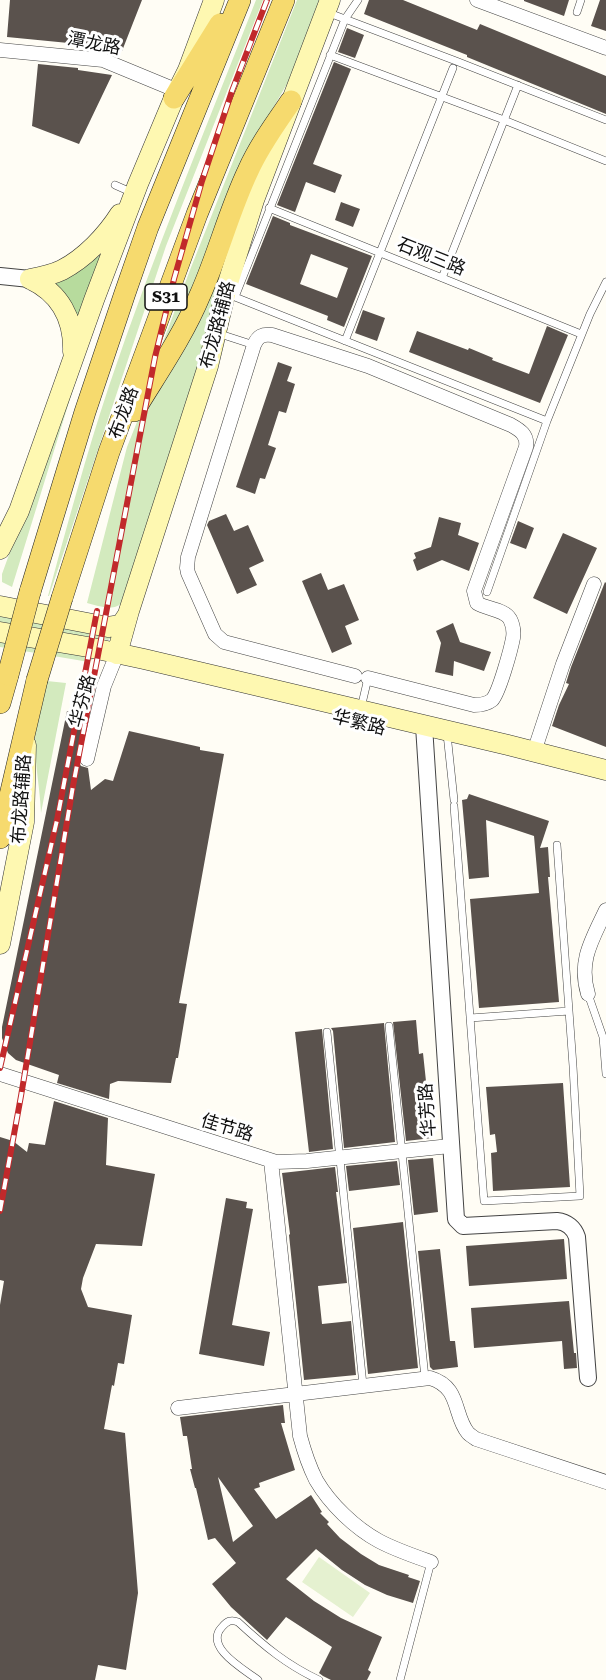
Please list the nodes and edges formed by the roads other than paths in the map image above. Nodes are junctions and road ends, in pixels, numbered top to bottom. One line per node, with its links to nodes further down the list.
1 (214, 0): 16 (main road)
2 (234, 0): 16 (main road)
3 (240, 0): 44 (main road, 布龙路 / S31, bridge)
4 (284, 0): 35 (main road, 布龙路 / S31)
5 (358, 0): 10 (lane)
6 (477, 0): 11 (street)
7 (581, 0): 9 (lane)
8 (328, 6): 10 (lane); 18 (main road, 布龙路辅路)
9 (577, 12)
10 (345, 18): 13 (lane); 15 (lane)
11 (606, 48)
12 (0, 50): 16 (street, 潭龙路)
13 (330, 55): 17 (lane); 23 (lane)
14 (453, 68): 17 (lane)
15 (518, 85): 19 (lane); 20 (lane)
16 (176, 94): 22 (main road)
17 (441, 98): 19 (lane); 24 (lane)
18 (291, 100): 29 (main road, 布龙路辅路); 35 (main road)
19 (504, 120): 21 (lane); 26 (lane)
20 (606, 120)
21 (606, 161)
22 (129, 187): 27 (main road); 33 (main road)
23 (269, 208): 24 (lane, 石观三路); 31 (lane)
24 (380, 253): 26 (lane, 石观三路); 31 (lane)
25 (0, 276): 27 (street)
26 (442, 278): 30 (lane, 石观三路)
27 (30, 279): 33 (main road)
28 (606, 282): 30 (lane)
29 (215, 332): 32 (lane); 40 (main road, 布龙路辅路)
30 (581, 334): 34 (lane)
31 (345, 341): 34 (lane)
32 (254, 345): 43 (street); 43 (street)
33 (72, 364): 36 (main road)
34 (547, 421): 38 (lane)
35 (109, 452): 46 (main road, 布龙路 / S31, bridge)
36 (0, 549)
37 (594, 584): 49 (street)
38 (487, 591)
39 (0, 606): 40 (main road)
40 (128, 616): 42 (main road, 布龙路辅路)
41 (0, 632): 42 (main road, 华繁路)
42 (117, 654): 45 (main road, 华繁路); 47 (main road, 华繁路); 50 (street, 华芬路)
43 (361, 677): 45 (lane)
44 (0, 703)
45 (360, 710): 47 (main road, 华繁路)
46 (27, 724): 53 (main road, 布龙路 / S31); 56 (main road, 布龙路辅路)
47 (424, 732): 48 (main road, 华繁路); 64 (street, 华芳路)
48 (448, 737): 49 (main road, 华繁路); 52 (main road, 华繁路); 59 (lane)
49 (534, 752): 51 (main road, 华繁路)
50 (87, 759)
51 (606, 770)
52 (606, 784)
53 (0, 838)
54 (557, 845): 58 (lane)
55 (606, 910): 57 (street)
56 (0, 944)
57 (588, 994): 63 (lane)
58 (569, 1011): 59 (lane); 59 (lane)
59 (470, 1018)
60 (389, 1026): 65 (lane)
61 (327, 1032): 66 (lane)
62 (0, 1074): 67 (street, 佳节路)
63 (606, 1074)
64 (450, 1146): 65 (street, 佳节路); 69 (street, 华芳路)
65 (401, 1152): 66 (street, 佳节路); 68 (lane)
66 (340, 1158): 67 (street, 佳节路); 70 (lane)
67 (271, 1161): 71 (street)
68 (425, 1378): 70 (street); 73 (street)
69 (588, 1378)
70 (363, 1385): 71 (street)
71 (296, 1394): 72 (street); 74 (street)
72 (178, 1408)
73 (606, 1482)
74 (425, 1558): 77 (lane)
75 (258, 1680): 76 (lane)
76 (319, 1680)
77 (400, 1680)

